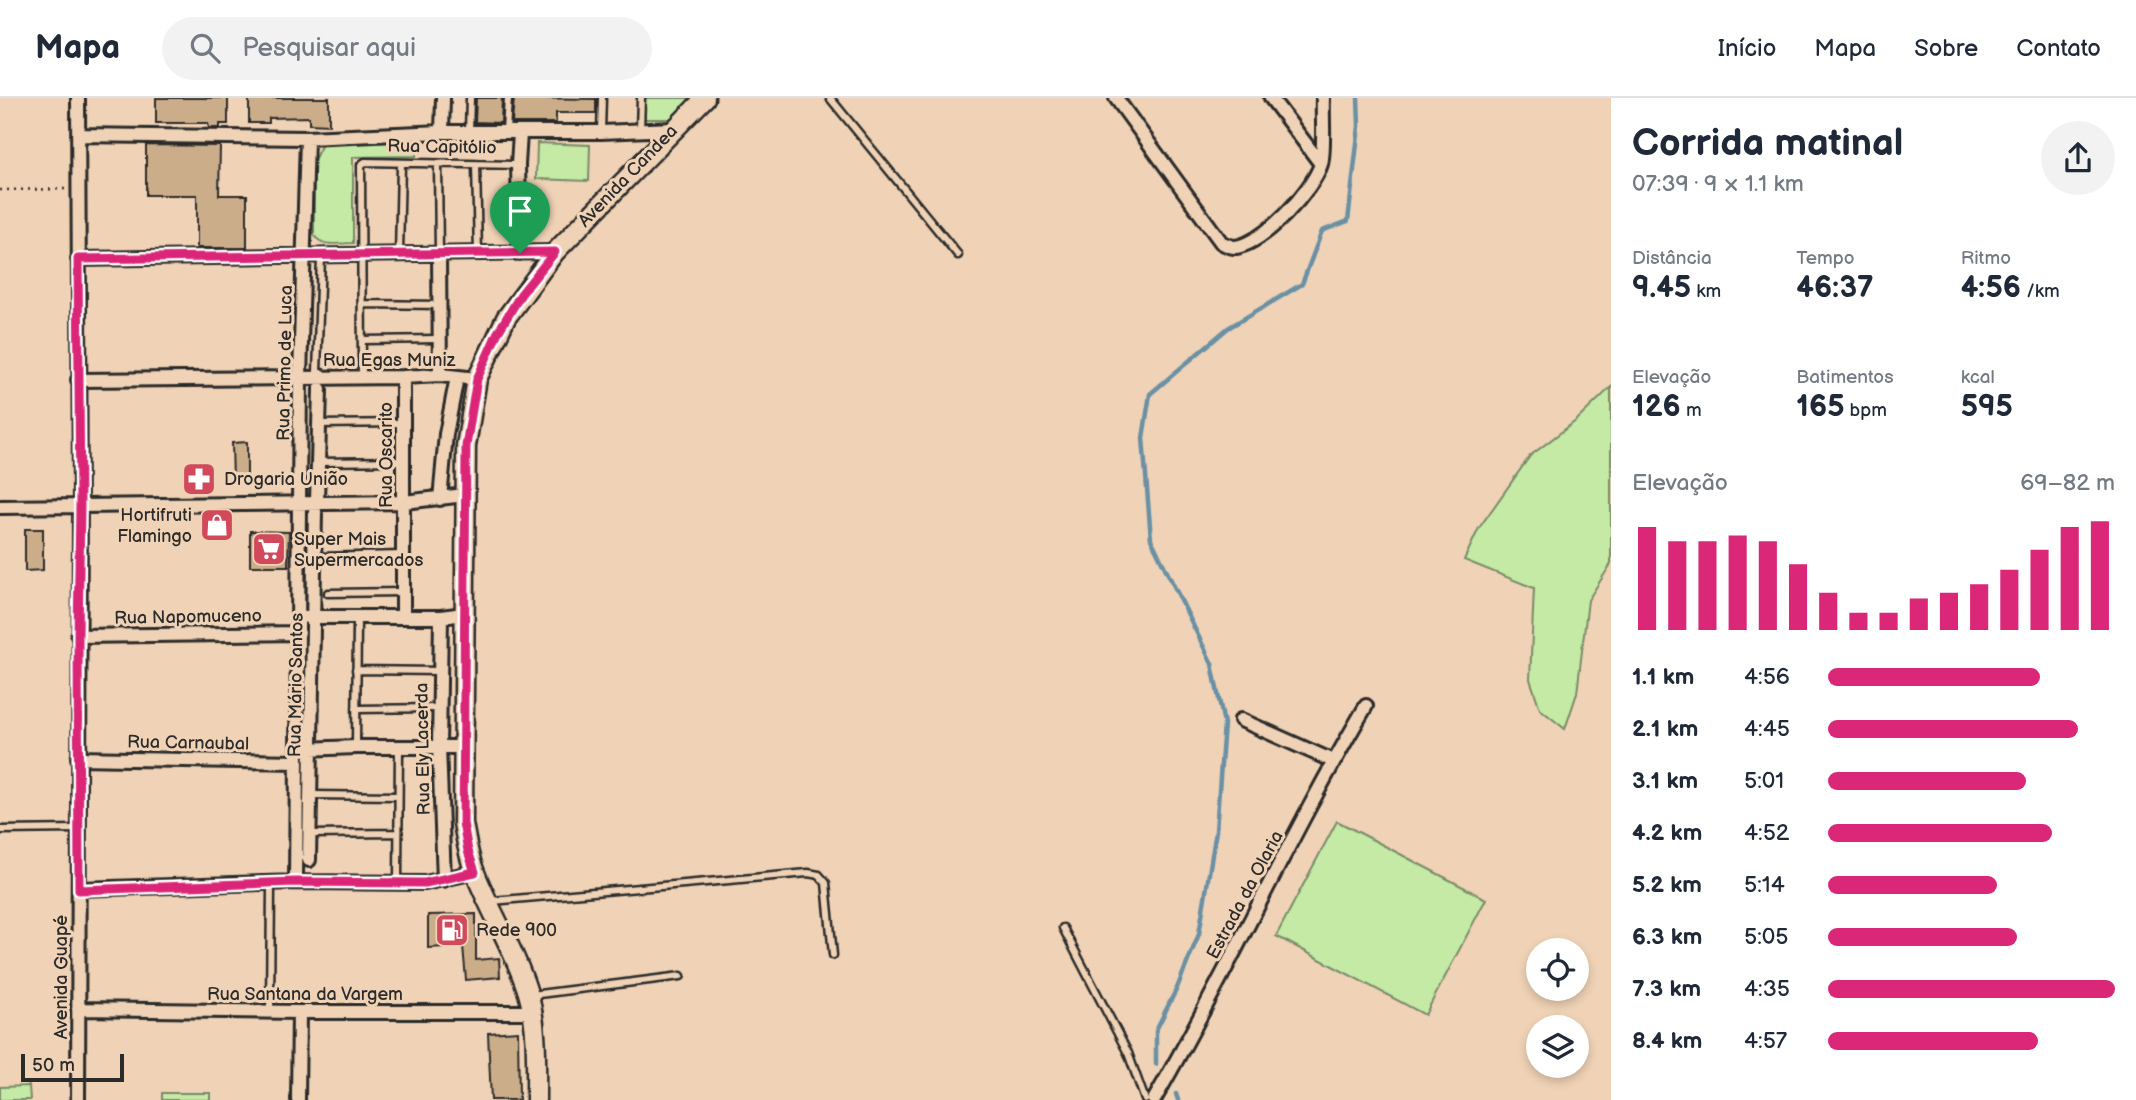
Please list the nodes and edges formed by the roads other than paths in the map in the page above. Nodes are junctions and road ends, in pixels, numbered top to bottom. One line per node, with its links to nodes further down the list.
1 (78, 98): 19 (street, Avenida Guapé)
2 (443, 98): 14 (street)
3 (470, 98): 15 (lane)
4 (508, 98): 17 (lane)
5 (602, 98): 16 (lane)
6 (641, 98): 13 (lane)
7 (705, 98): 12 (main road, Avenida Candea)
8 (830, 98): 32 (lane)
9 (1116, 98): 22 (street)
10 (1271, 98): 22 (street)
11 (1322, 98): 22 (street)
12 (674, 129): 13 (street, Rua Capitólio); 26 (main road, Avenida Candea)
13 (640, 130): 16 (street, Rua Capitólio)
14 (442, 132): 15 (street, Rua Capitólio); 20 (street, Rua Capitólio)
15 (469, 132): 17 (street, Rua Capitólio)
16 (601, 132): 18 (street, Rua Capitólio)
17 (506, 133): 18 (street, Rua Capitólio)
18 (520, 133): 25 (street)
19 (78, 135): 20 (street, Rua Capitólio); 35 (street, Avenida Guapé)
20 (307, 138): 34 (street, Rua Primo de Luca)
21 (401, 164): 23 (lane, Rua Capitólio); 29 (lane); 30 (lane, Rua Capitólio)
22 (1321, 164)
23 (438, 165): 24 (lane, Rua Capitólio); 31 (lane)
24 (476, 165): 25 (lane, Rua Capitólio); 28 (lane)
25 (518, 165): 27 (street)
26 (555, 252): 27 (street); 45 (main road, Avenida Candea)
27 (520, 253): 28 (street)
28 (478, 254): 31 (street)
29 (399, 255): 30 (street); 31 (street)
30 (361, 256): 33 (street); 36 (lane)
31 (439, 256): 37 (street)
32 (958, 256)
33 (321, 257): 34 (street); 40 (lane, Rua Egas Muniz)
34 (305, 258): 35 (street); 44 (street, Rua Primo de Luca)
35 (78, 259): 46 (street, Avenida Guapé)
36 (362, 304): 37 (lane); 39 (lane)
37 (440, 305): 38 (street)
38 (440, 339): 39 (lane); 41 (street)
39 (362, 340): 40 (lane)
40 (362, 374): 42 (street, Rua Egas Muniz); 44 (street, Rua Egas Muniz)
41 (440, 375): 42 (street, Rua Egas Muniz); 43 (street, Rua Egas Muniz)
42 (403, 377): 48 (street, Rua Oscarito)
43 (457, 377): 45 (street, Rua Egas Muniz); 53 (street)
44 (300, 378): 46 (street, Rua Egas Muniz); 54 (street, Rua Primo de Luca)
45 (477, 379): 52 (main road, Avenida Candea)
46 (78, 380): 56 (street, Avenida Guapé)
47 (320, 389): 49 (street, Rua Mário Santos)
48 (403, 423): 49 (lane); 50 (street, Rua Oscarito)
49 (318, 424): 51 (street, Rua Mário Santos)
50 (403, 461): 51 (lane); 55 (street, Rua Oscarito)
51 (317, 462): 58 (street, Rua Mário Santos)
52 (465, 495): 53 (street); 63 (main road, Avenida Candea)
53 (440, 499): 55 (street)
54 (300, 502): 56 (street); 58 (street); 64 (street, Rua Primo de Luca)
55 (404, 502): 58 (street); 59 (street, Rua Oscarito)
56 (80, 506): 57 (street); 70 (street, Avenida Guapé)
57 (0, 507)
58 (316, 507): 60 (street, Rua Mário Santos)
59 (403, 555): 60 (lane); 61 (street, Rua Oscarito)
60 (316, 557): 65 (street, Rua Mário Santos)
61 (403, 592): 62 (lane); 66 (street, Rua Oscarito)
62 (328, 593)
63 (464, 614): 67 (street); 80 (main road, Avenida Candea)
64 (299, 616): 65 (street); 69 (street, Rua Primo de Luca)
65 (315, 617): 68 (street); 81 (street, Rua Mário Santos)
66 (403, 617): 67 (street); 68 (street)
67 (441, 617): 72 (street, Rua Ely Lacerda)
68 (357, 618): 71 (lane)
69 (299, 634): 70 (street, Rua Napomuceno); 82 (street, Rua Primo de Luca)
70 (78, 636): 83 (street, Avenida Guapé)
71 (356, 670): 72 (lane); 75 (lane)
72 (440, 671): 74 (street, Rua Ely Lacerda)
73 (1366, 706): 84 (street, Estrada da Olaria)
74 (439, 708): 75 (lane); 79 (street, Rua Ely Lacerda)
75 (356, 709): 78 (lane)
76 (1241, 720): 84 (street)
77 (399, 746): 78 (street, Rua Carnaubal); 79 (street, Rua Carnaubal); 86 (lane)
78 (356, 747): 81 (street, Rua Carnaubal)
79 (439, 747): 80 (street, Rua Carnaubal); 93 (street, Rua Ely Lacerda)
80 (463, 747): 92 (main road, Avenida Candea)
81 (312, 749): 82 (street, Rua Carnaubal); 85 (street, Rua Mário Santos)
82 (298, 756): 83 (street, Rua Carnaubal); 94 (street, Rua Primo de Luca)
83 (78, 758): 87 (street, Avenida Guapé)
84 (1333, 761): 110 (street, Estrada da Olaria)
85 (312, 795): 86 (lane); 89 (street, Rua Mário Santos)
86 (398, 796): 90 (lane)
87 (80, 829): 88 (lane); 97 (street, Avenida Guapé)
88 (0, 830)
89 (311, 834): 90 (lane); 91 (street, Rua Mário Santos)
90 (397, 834): 96 (lane)
91 (309, 860)
92 (475, 872): 93 (street); 98 (main road, Avenida Candea)
93 (444, 880): 96 (street)
94 (296, 882): 95 (street); 96 (street)
95 (271, 883): 97 (street); 104 (lane)
96 (398, 883)
97 (79, 890): 103 (street, Avenida Guapé)
98 (490, 902): 100 (lane); 102 (main road, Avenida Candea)
99 (1063, 928): 109 (lane)
100 (833, 955)
101 (681, 976): 102 (lane)
102 (530, 1003): 105 (street, Rua Santana da Vargem); 108 (main road, Avenida Candea)
103 (78, 1009): 104 (street, Rua Santana da Vargem); 106 (street, Avenida Guapé)
104 (270, 1012): 105 (street, Rua Santana da Vargem)
105 (299, 1012): 107 (street)
106 (78, 1100)
107 (298, 1100)
108 (536, 1100)
109 (1145, 1100)
110 (1154, 1100)

